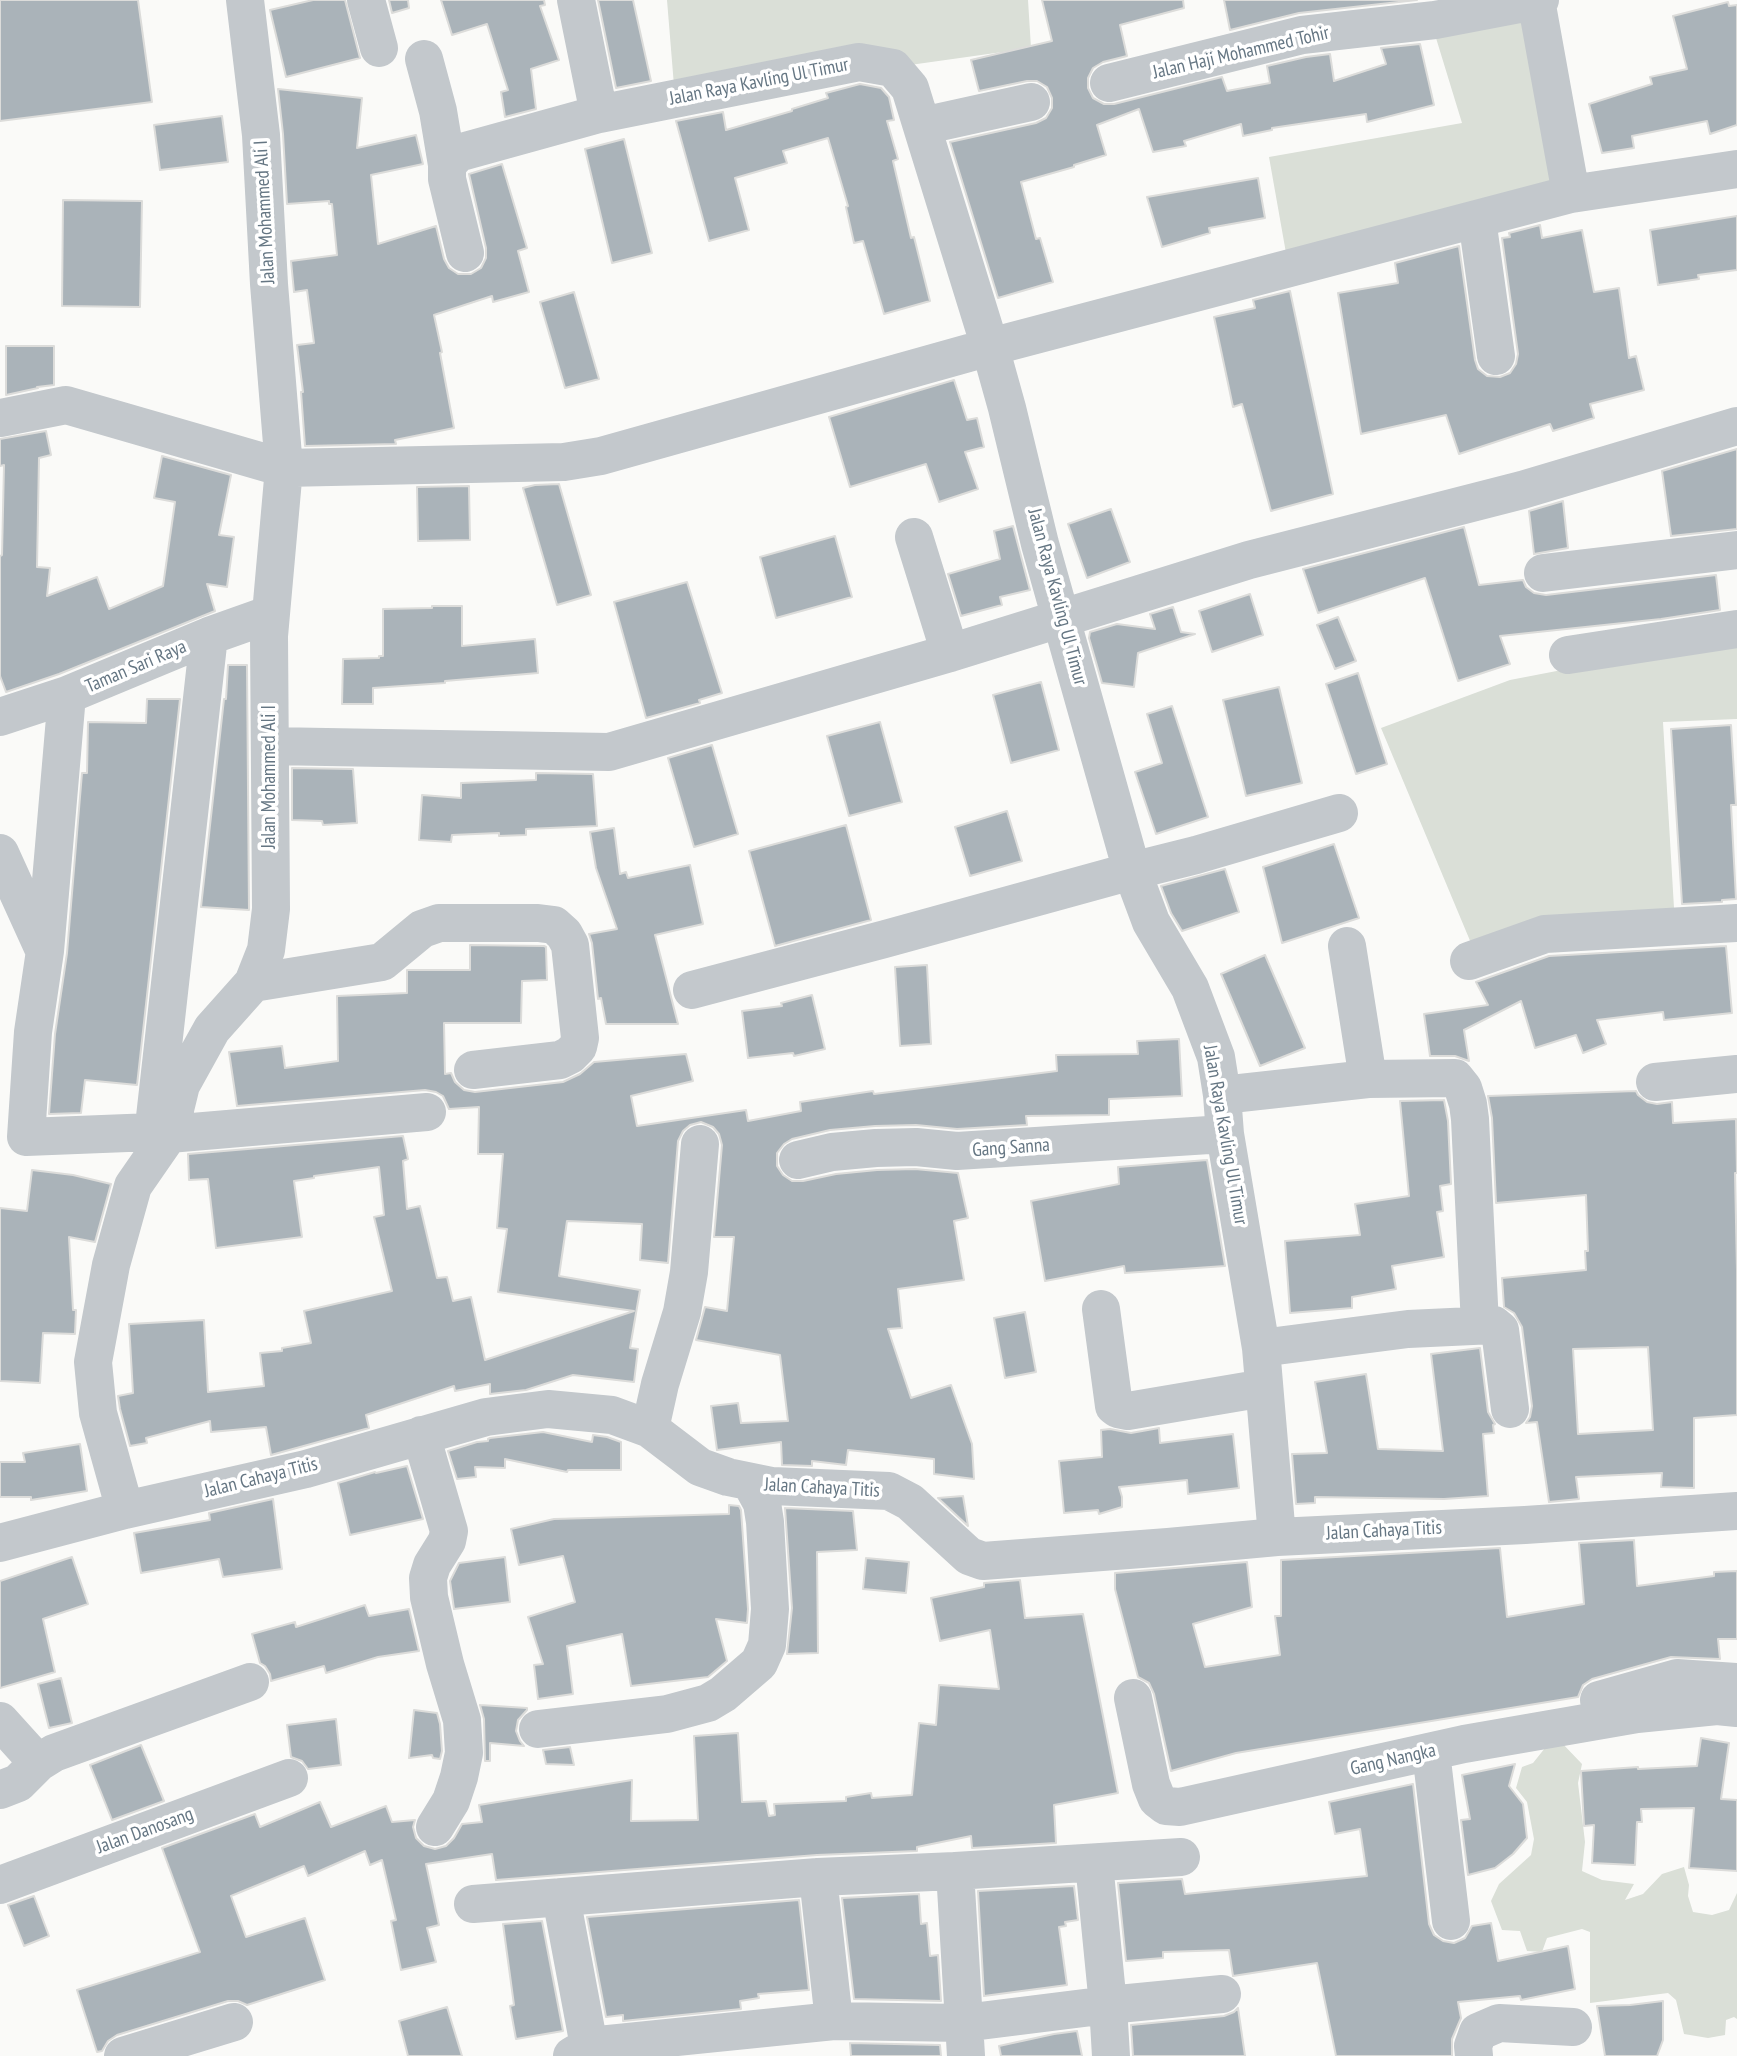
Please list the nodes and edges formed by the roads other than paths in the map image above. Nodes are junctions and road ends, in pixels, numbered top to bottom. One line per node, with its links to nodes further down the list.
1 (245, 0): 20 (street, Jalan Mohammed Ali I)
2 (366, 0): 5 (street)
3 (576, 0): 9 (street)
4 (1537, 0): 7 (street, Jalan Haji Mohammed Tohir); 13 (street)
5 (379, 48)
6 (424, 59): 11 (street)
7 (1109, 83)
8 (1031, 102): 10 (street)
9 (599, 114): 10 (street, Jalan Raya Kavling Ul Timur); 11 (street, Jalan Raya Kavling Ul Timur)
10 (922, 126): 16 (street, Jalan Raya Kavling Ul Timur)
11 (447, 165): 15 (street)
12 (1737, 169): 13 (street)
13 (1571, 194): 14 (street)
14 (1477, 219): 16 (street); 17 (street)
15 (465, 253)
16 (990, 347): 20 (street); 25 (street, Jalan Raya Kavling Ul Timur)
17 (1496, 356)
18 (0, 418): 20 (street)
19 (1737, 426): 25 (street)
20 (284, 468): 24 (street, Jalan Mohammed Ali I)
21 (914, 537): 28 (street)
22 (1737, 550): 23 (street)
23 (1543, 573)
24 (271, 614): 27 (street, Taman Sari Raya); 32 (street, Jalan Mohammed Ali I)
25 (1062, 617): 28 (street); 35 (street, Jalan Raya Kavling Ul Timur)
26 (1737, 629): 29 (street)
27 (209, 636): 30 (street, Taman Sari Raya); 51 (street)
28 (950, 653): 32 (street)
29 (1568, 655)
30 (67, 695): 31 (street, Taman Sari Raya); 39 (street)
31 (0, 716)
32 (270, 746): 41 (street, Jalan Mohammed Ali I)
33 (1339, 813): 35 (street)
34 (0, 853): 36 (street)
35 (1132, 870): 42 (street); 48 (street, Jalan Raya Kavling Ul Timur)
36 (10, 902): 39 (street)
37 (1737, 923): 40 (street)
38 (1347, 946): 46 (street)
39 (45, 951): 43 (street)
40 (1469, 961)
41 (253, 983): 44 (street); 51 (street, Jalan Mohammed Ali I)
42 (692, 990)
43 (17, 1037): 51 (street)
44 (472, 1070)
45 (1737, 1074): 47 (street)
46 (1368, 1079): 48 (street); 55 (street)
47 (1655, 1082)
48 (1222, 1095): 50 (street, Jalan Raya Kavling Ul Timur)
49 (427, 1112): 51 (street)
50 (1225, 1134): 53 (street, Gang Sanna); 56 (street, Jalan Raya Kavling Ul Timur)
51 (158, 1141): 62 (street, Jalan Mohammed Ali I)
52 (700, 1144): 59 (street)
53 (798, 1160)
54 (1101, 1309): 57 (street)
55 (1480, 1325): 56 (street); 58 (street)
56 (1261, 1348): 57 (street, Jalan Raya Kavling Ul Timur)
57 (1264, 1388): 64 (street, Jalan Raya Kavling Ul Timur)
58 (1510, 1409)
59 (650, 1429): 60 (street, Jalan Cahaya Titis); 61 (street, Jalan Cahaya Titis)
60 (421, 1435): 62 (street, Jalan Cahaya Titis); 76 (street)
61 (751, 1483): 64 (street, Jalan Cahaya Titis); 71 (street)
62 (125, 1510): 65 (street, Jalan Cahaya Titis)
63 (1737, 1511): 64 (street, Jalan Cahaya Titis)
64 (1277, 1537)
65 (0, 1543)
66 (250, 1682): 73 (street)
67 (1737, 1682): 72 (street)
68 (1133, 1698): 72 (street, Gang Nangka)
69 (1737, 1708): 72 (street, Gang Nangka)
70 (0, 1721): 73 (street)
71 (538, 1729)
72 (1422, 1741): 84 (street)
73 (38, 1763): 75 (street)
74 (289, 1778): 81 (street, Jalan Danosang)
75 (0, 1790)
76 (435, 1827)
77 (1181, 1857): 78 (street)
78 (1094, 1863): 79 (street); 86 (street)
79 (955, 1871): 80 (street); 90 (street)
80 (818, 1877): 82 (street); 87 (street)
81 (0, 1885)
82 (561, 1897): 83 (street); 91 (street)
83 (473, 1904)
84 (1451, 1921)
85 (1222, 1994): 86 (street)
86 (1108, 2005): 90 (street); 93 (street)
87 (834, 2021): 90 (street); 91 (street)
88 (234, 2022): 92 (street)
89 (1573, 2027): 94 (street)
90 (965, 2039)
91 (581, 2051)
92 (123, 2056)
93 (1111, 2056)
94 (1474, 2056)

